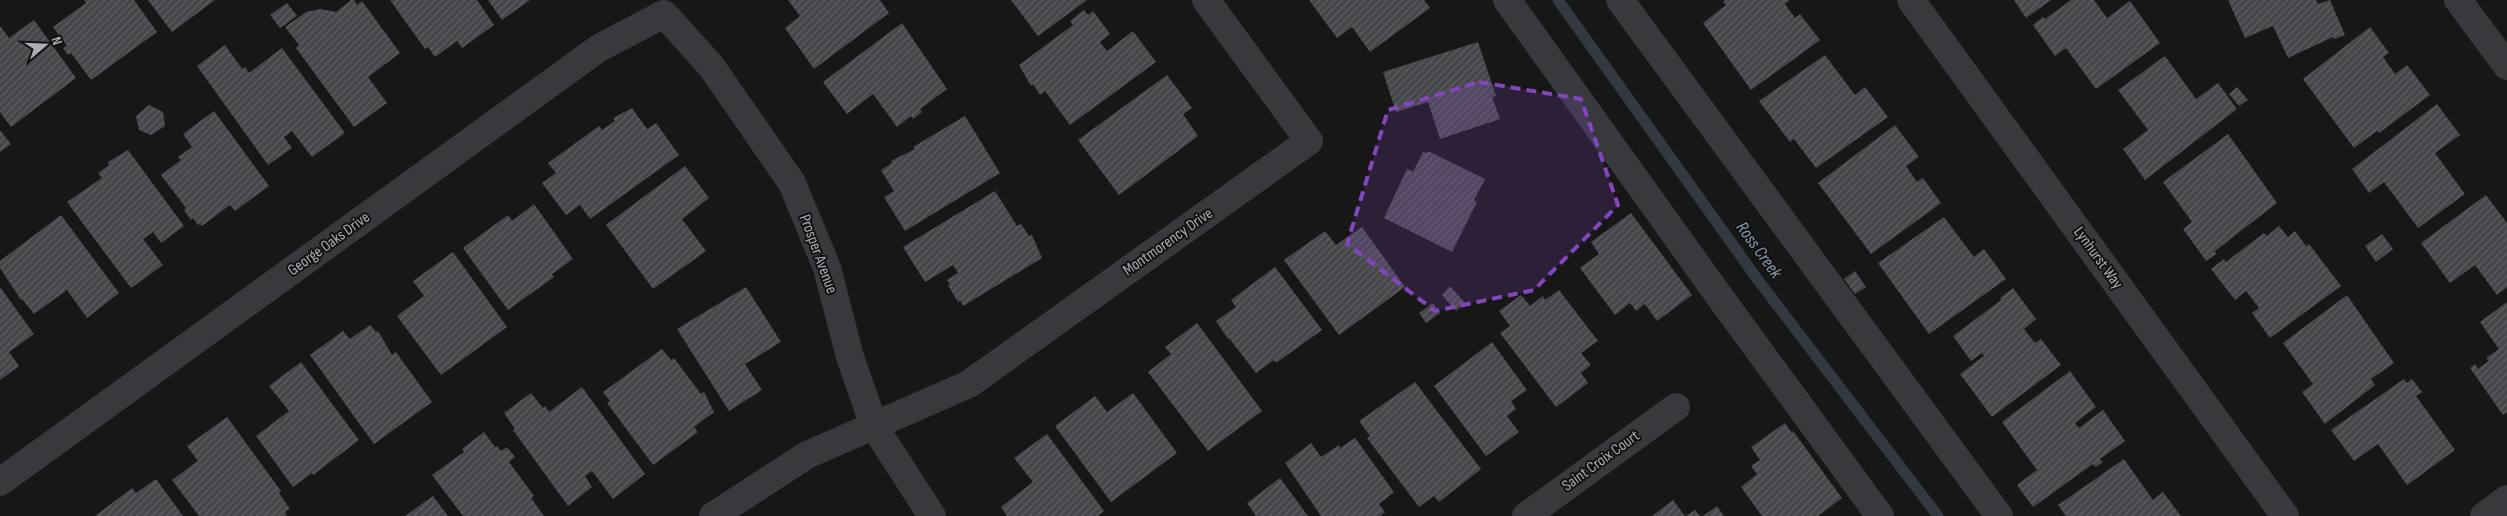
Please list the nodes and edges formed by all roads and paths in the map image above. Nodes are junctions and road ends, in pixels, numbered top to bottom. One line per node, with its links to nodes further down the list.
1 (1206, 0): 9 (street, Montmorency Drive)
2 (1507, 0): 15 (street)
3 (1620, 0): 16 (street)
4 (1910, 0): 17 (street, Lynhurst Way)
5 (2458, 0): 7 (street)
6 (664, 14): 9 (street, Prosper Avenue); 10 (street, George Oaks Drive)
7 (2507, 66)
8 (1676, 406): 14 (street, Saint Croix Court)
9 (874, 426): 12 (street); 13 (street, Prosper Avenue)
10 (0, 482)
11 (2507, 499): 18 (street)
12 (713, 516)
13 (932, 516)
14 (1526, 516)
15 (1880, 516)
16 (1999, 516)
17 (2285, 516)
18 (2484, 516)

